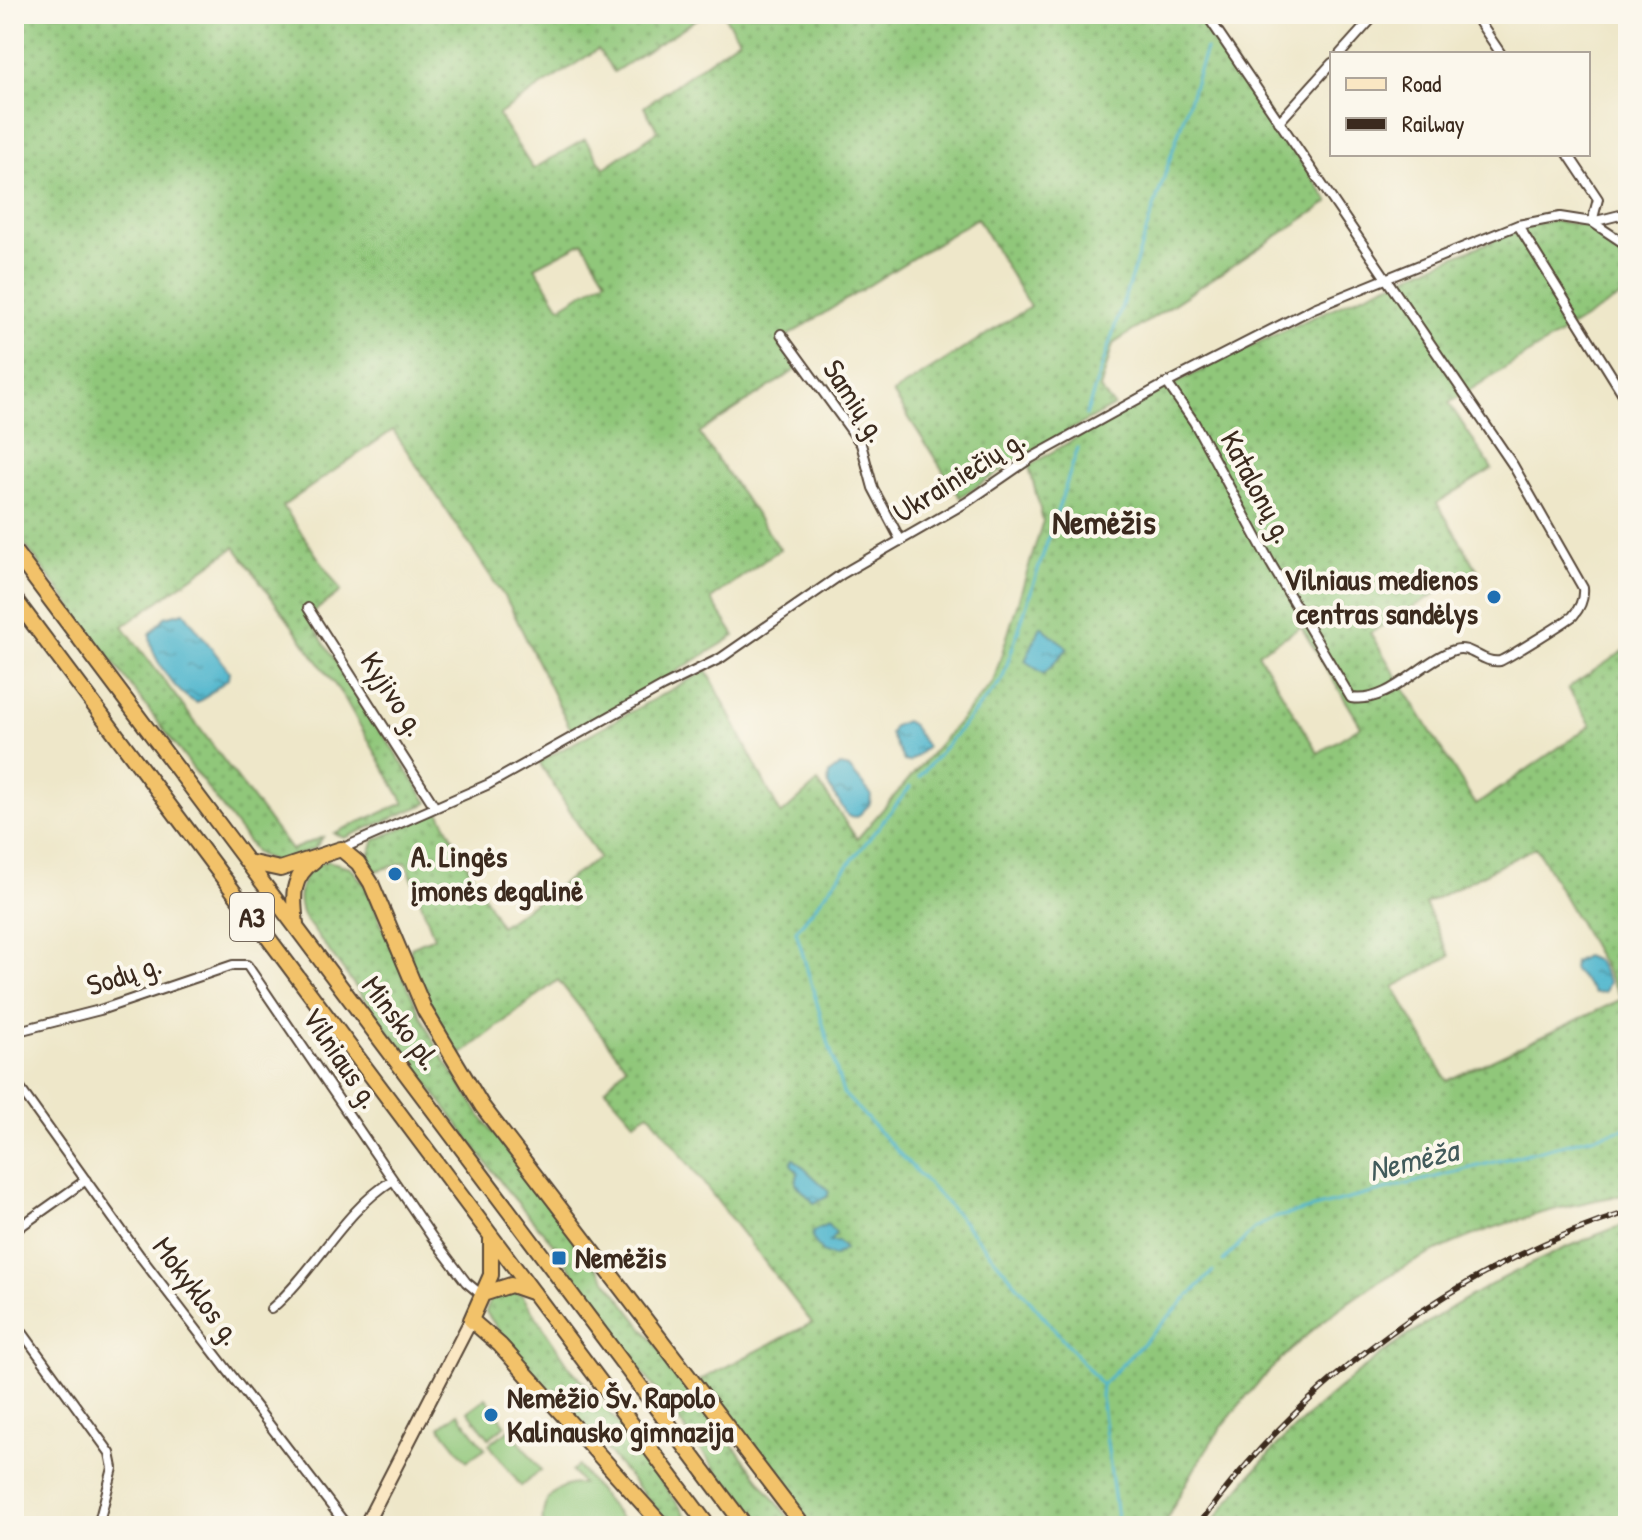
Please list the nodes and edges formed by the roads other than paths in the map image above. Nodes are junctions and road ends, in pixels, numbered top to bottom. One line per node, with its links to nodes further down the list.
1 (1206, 14): 7 (street)
2 (1376, 14): 4 (street)
3 (1474, 14): 5 (street)
4 (1342, 52)
5 (1500, 52)
6 (1330, 65): 7 (street)
7 (1279, 122): 13 (street)
8 (1569, 156): 10 (street)
9 (1628, 213): 10 (street, Ukrainiečių g.)
10 (1592, 222): 11 (street, Ukrainiečių g.); 12 (street)
11 (1518, 225): 13 (street, Ukrainiečių g.); 16 (street)
12 (1628, 246)
13 (1388, 277): 15 (street, Ukrainiečių g.); 15 (street, Katalonų g.)
14 (781, 334): 17 (street, Samių g.)
15 (1167, 383): 17 (street, Ukrainiečių g.)
16 (1628, 402)
17 (901, 541): 21 (street, Ukrainiečių g.)
18 (14, 551): 24 (highway, Minsko pl. / A3)
19 (14, 598): 32 (highway, Minsko pl. / A3)
20 (308, 608): 21 (street, Kyjivo g.)
21 (435, 807): 22 (street, Ukrainiečių g.)
22 (341, 849): 23 (highway); 44 (highway)
23 (317, 859): 24 (highway); 25 (highway)
24 (248, 862): 25 (highway, Minsko pl. / A3)
25 (297, 927): 43 (highway, Minsko pl. / A3)
26 (247, 965): 27 (street, Sodų g.); 30 (street, Vilniaus g.)
27 (14, 1032)
28 (14, 1080): 29 (street, Mokyklos g.)
29 (86, 1180): 31 (street); 39 (street, Mokyklos g.)
30 (393, 1180): 33 (street, Vilniaus g.); 35 (street)
31 (14, 1231)
32 (491, 1235): 33 (highway); 34 (highway, Minsko pl. / A3)
33 (485, 1294): 34 (highway); 36 (highway)
34 (535, 1294): 42 (highway, Minsko pl. / A3)
35 (271, 1309)
36 (471, 1320): 40 (main road); 41 (highway)
37 (14, 1321): 38 (street)
38 (98, 1526)
39 (347, 1526)
40 (365, 1526)
41 (663, 1526)
42 (708, 1526)
43 (745, 1526)
44 (803, 1526)

